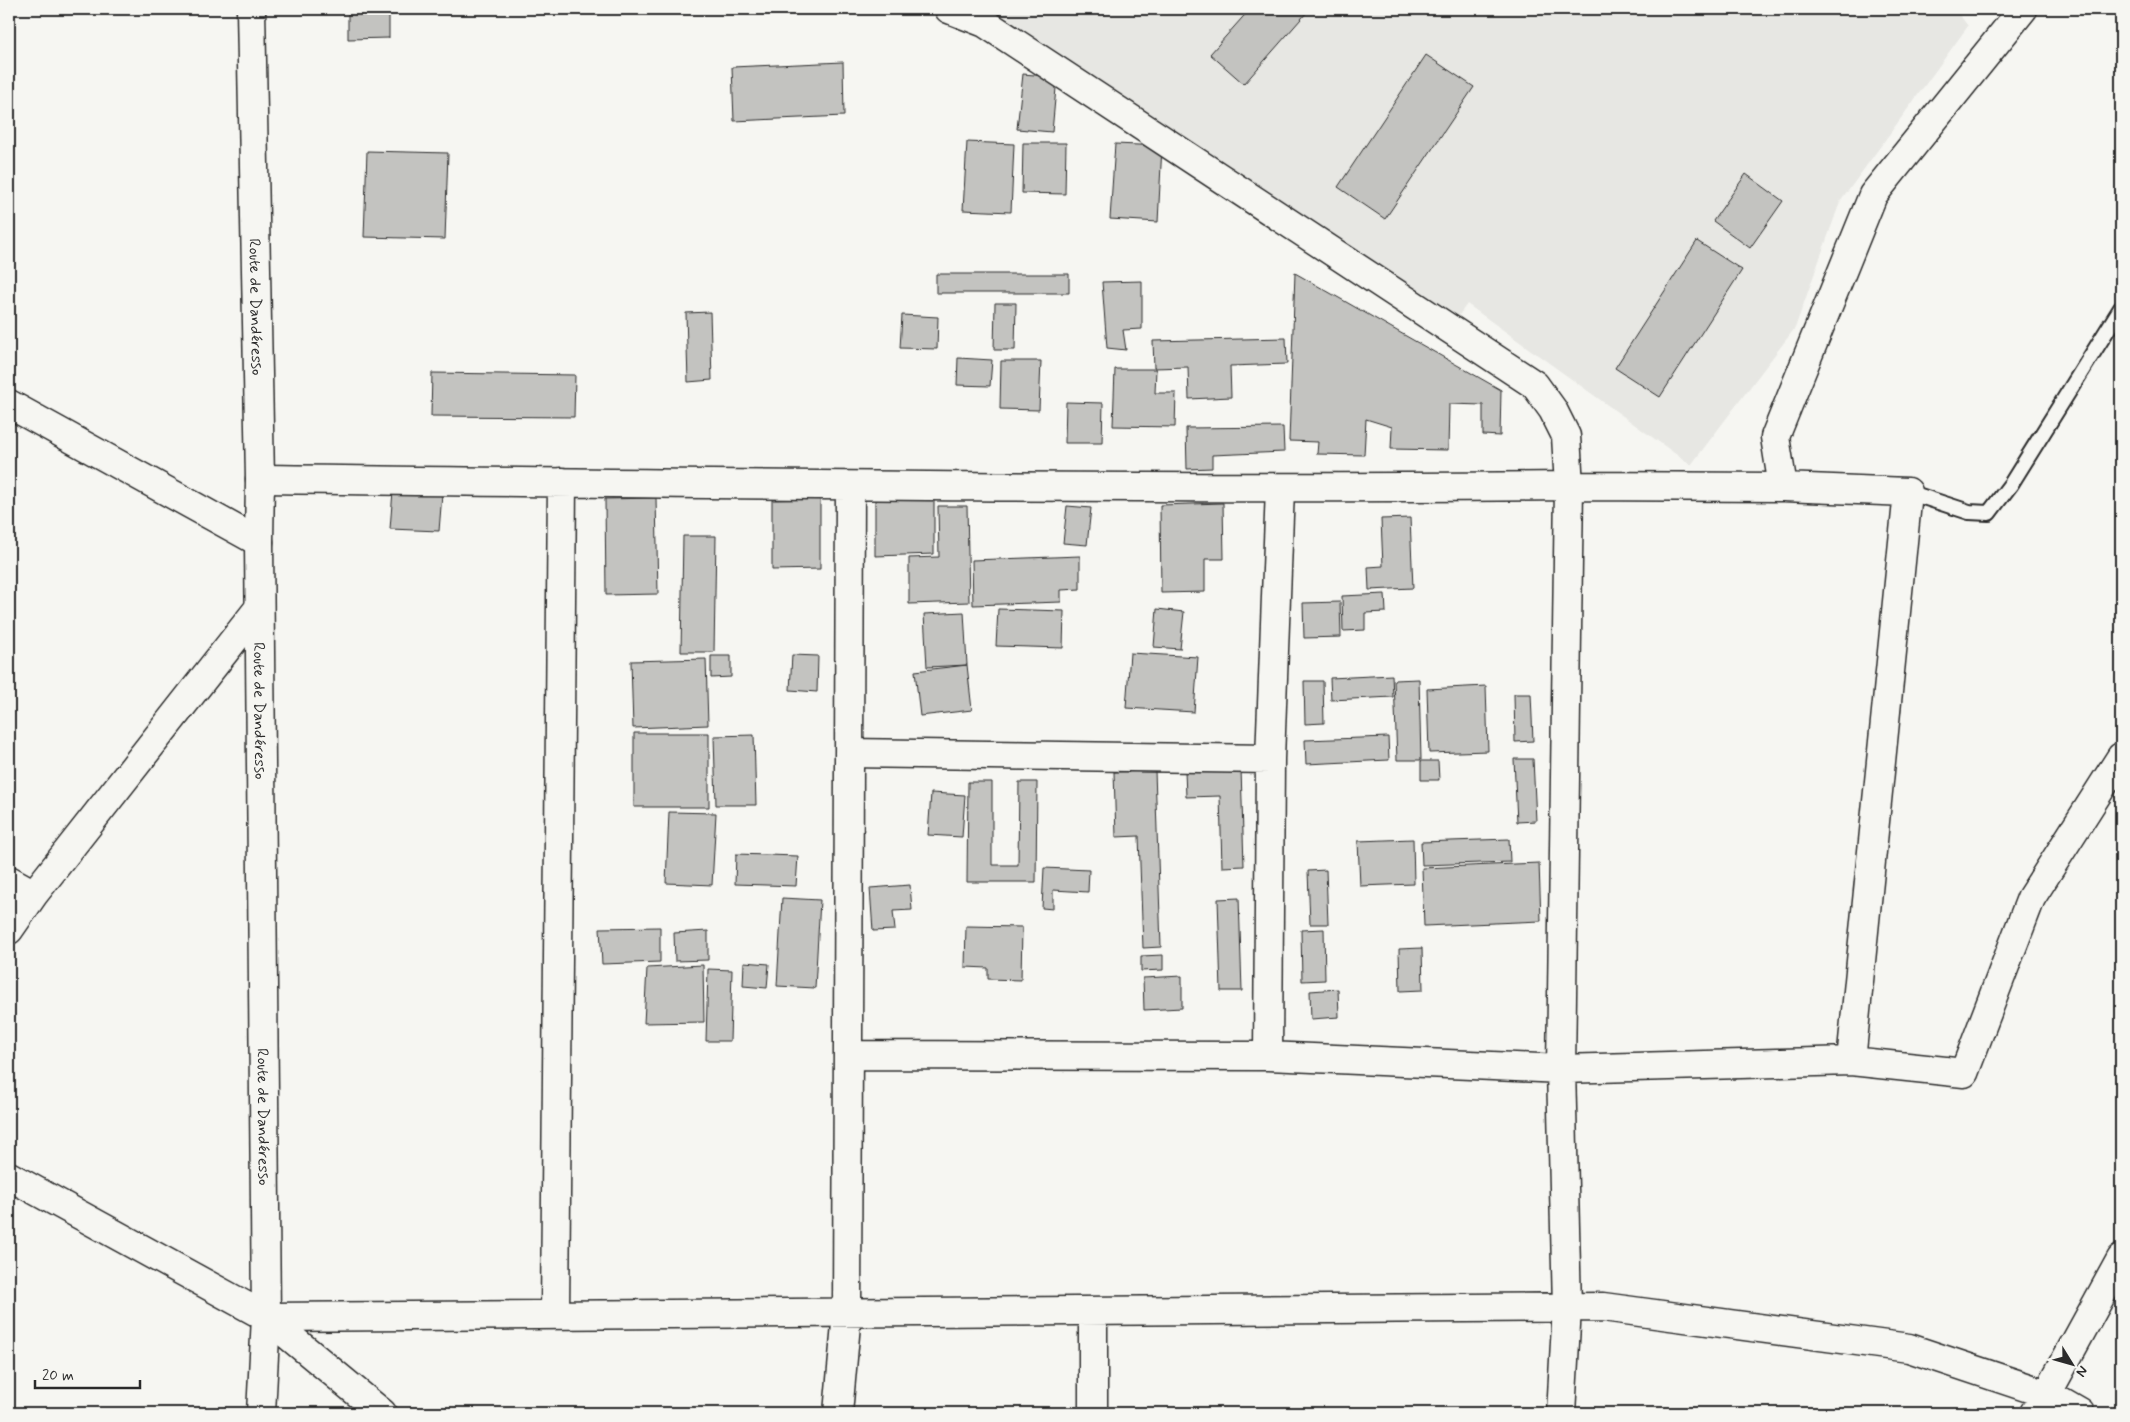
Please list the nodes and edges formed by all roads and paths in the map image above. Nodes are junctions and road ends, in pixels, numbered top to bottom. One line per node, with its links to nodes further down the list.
1 (251, 9): 6 (street, Route de Dandéresso)
2 (949, 9): 9 (street)
3 (2023, 9): 10 (street)
4 (2121, 308): 12 (lane)
5 (9, 404): 13 (street)
6 (260, 479): 7 (street); 13 (street, Route de Dandéresso)
7 (562, 482): 8 (street); 30 (street)
8 (850, 486): 11 (street); 15 (street)
9 (1569, 486): 10 (street); 11 (street); 24 (street)
10 (1783, 487): 12 (street)
11 (1280, 488): 17 (street)
12 (1908, 492): 23 (street)
13 (259, 542): 14 (street, Route de Dandéresso)
14 (259, 608): 19 (street); 31 (street, Route de Dandéresso)
15 (849, 754): 17 (street); 21 (street)
16 (2121, 757): 23 (street)
17 (1270, 759): 22 (street)
18 (9, 880): 19 (street)
19 (34, 894): 20 (street)
20 (9, 930)
21 (848, 1055): 22 (street); 29 (street)
22 (1268, 1056): 24 (street)
23 (1851, 1061): 24 (street)
24 (1561, 1069): 27 (street)
25 (9, 1176): 31 (street)
26 (2121, 1259): 32 (street)
27 (1567, 1307): 28 (street); 32 (street); 37 (street)
28 (1093, 1311): 29 (street); 36 (street)
29 (847, 1313): 30 (street); 35 (street)
30 (555, 1315): 31 (street)
31 (266, 1317): 33 (street, Route de Dandéresso); 34 (street)
32 (2040, 1404): 38 (street)
33 (261, 1413)
34 (382, 1413)
35 (838, 1413)
36 (1093, 1413)
37 (1561, 1413)
38 (2080, 1413)

